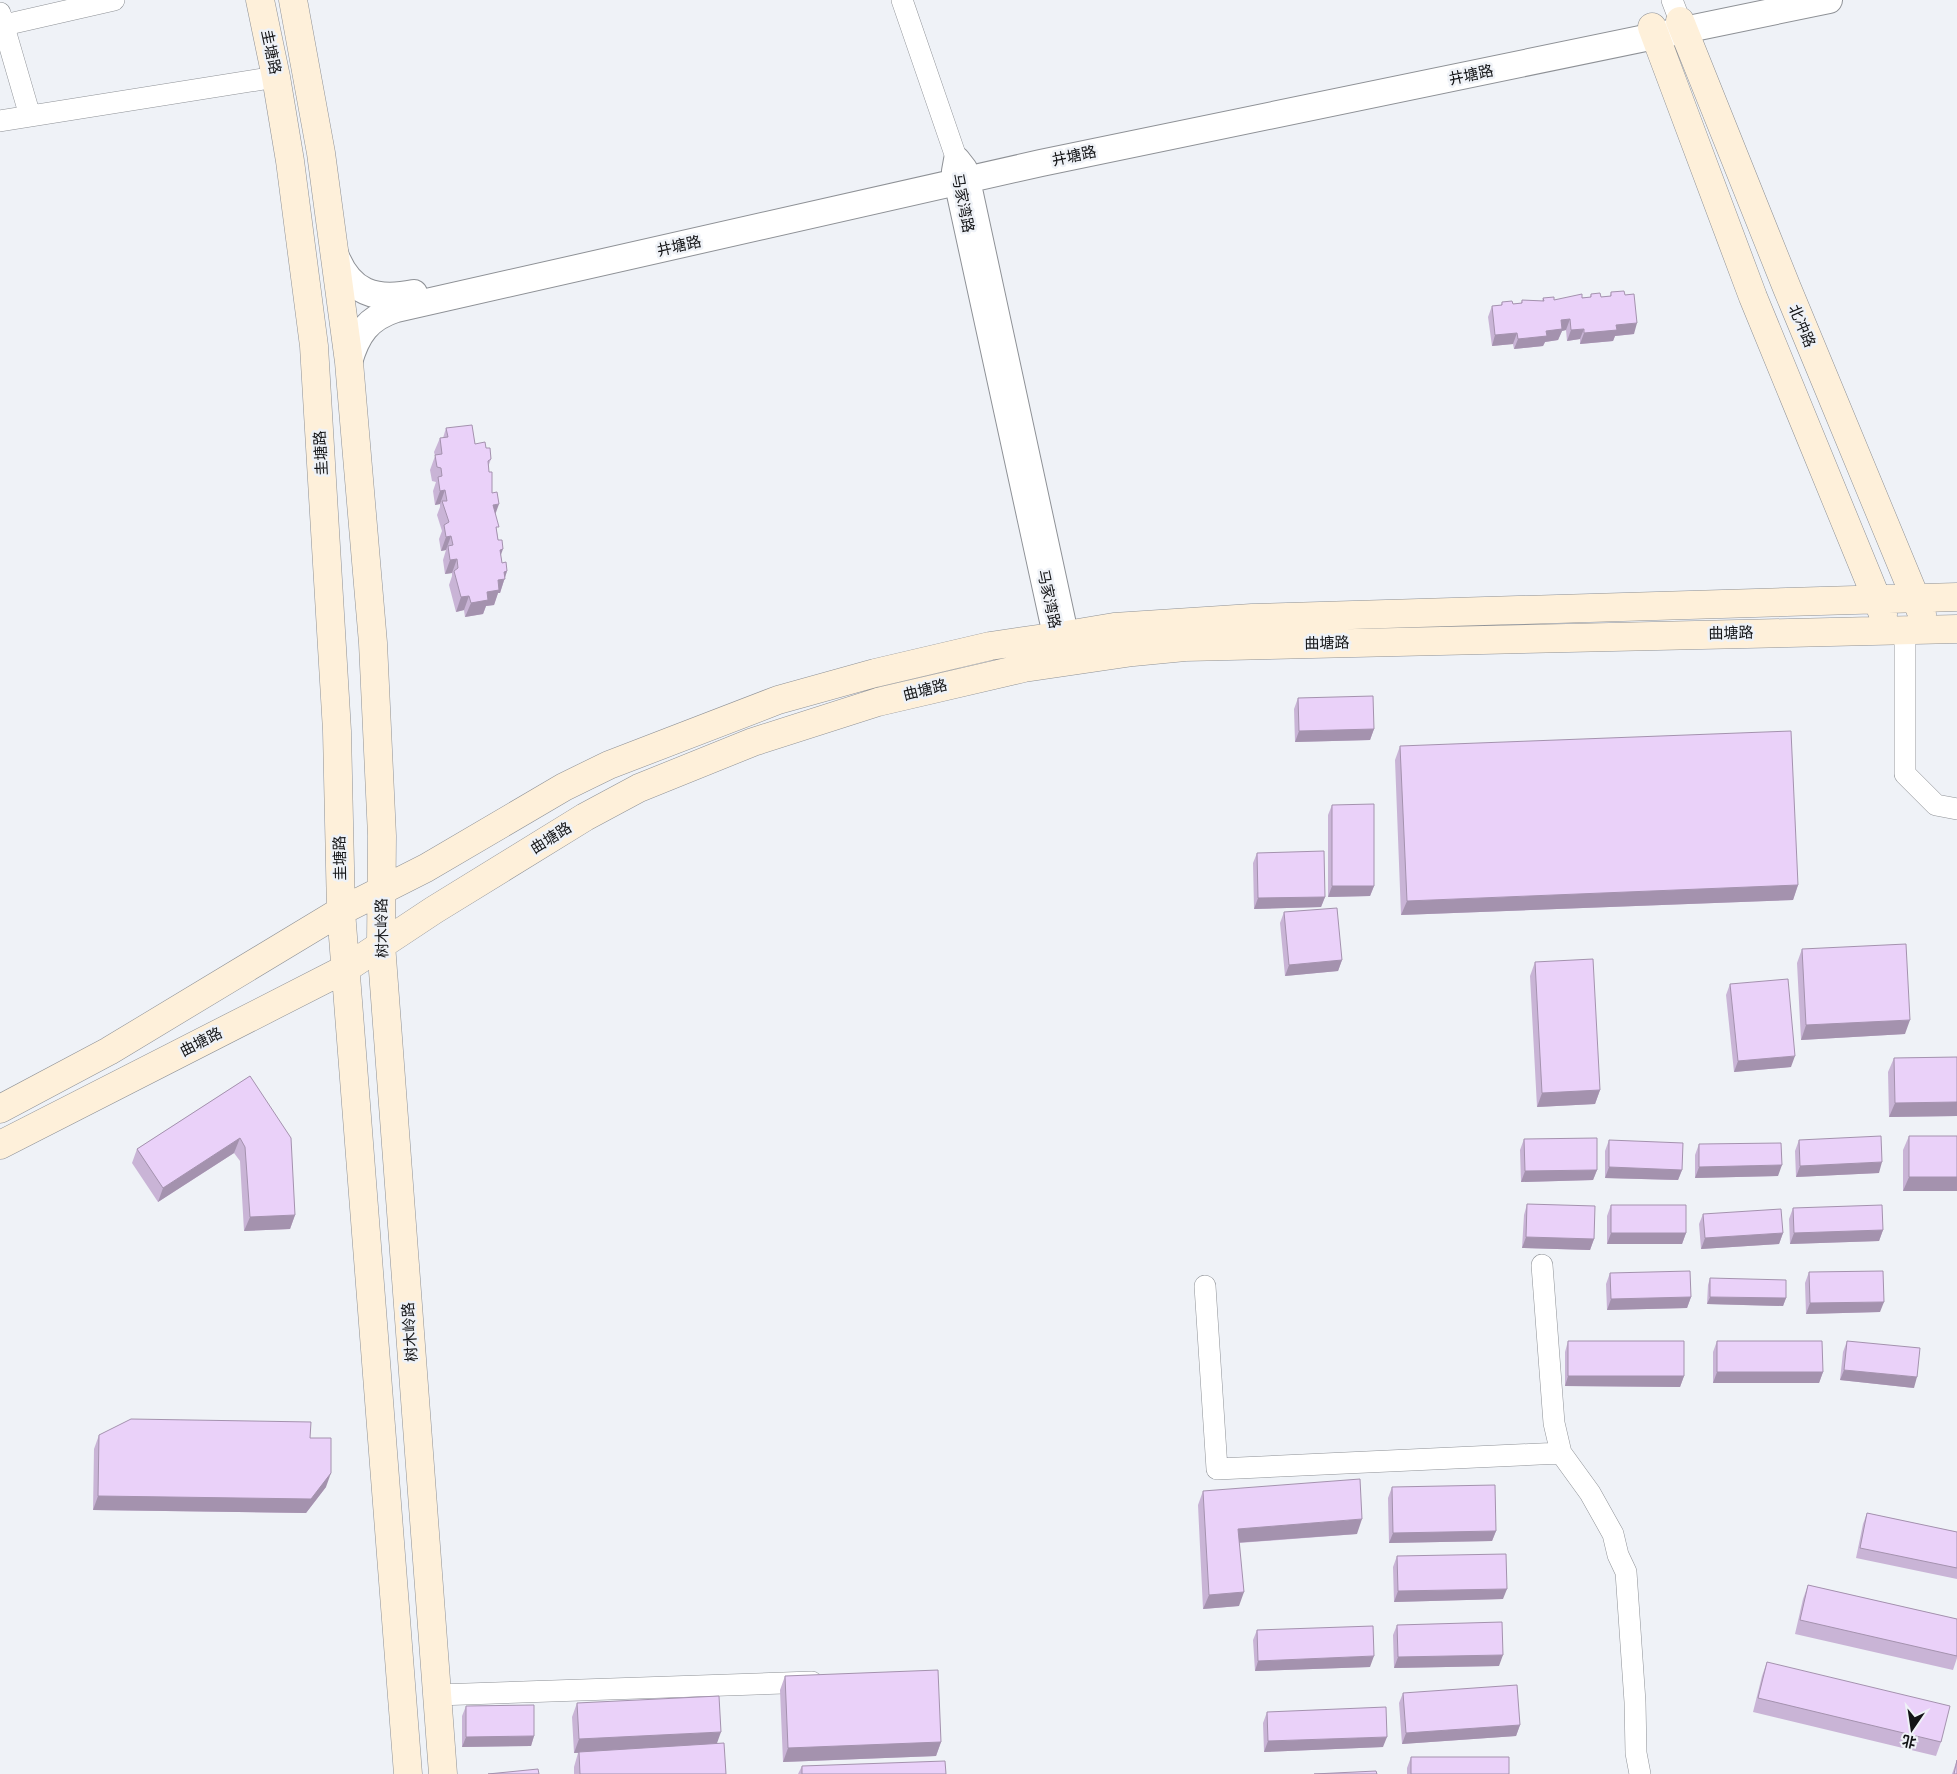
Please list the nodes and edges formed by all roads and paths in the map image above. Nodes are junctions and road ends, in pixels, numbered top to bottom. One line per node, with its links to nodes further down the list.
1 (114, 0): 8 (street)
2 (260, 0): 10 (main road, 圭塘路)
3 (293, 0): 14 (main road)
4 (902, 0): 13 (street)
5 (1779, 0): 7 (street, 井塘路)
6 (1829, 0): 7 (street, 井塘路)
7 (1679, 17): 9 (street, 井塘路); 17 (main road, 北冲路)
8 (1, 21): 11 (street)
9 (1654, 32): 13 (street, 井塘路); 18 (main road)
10 (276, 77): 11 (street); 24 (main road, 圭塘路)
11 (30, 116): 12 (street)
12 (0, 121)
13 (960, 173): 14 (street, 井塘路); 15 (street, 井塘路); 21 (street, 马家湾路)
14 (335, 254): 15 (main road)
15 (349, 362): 23 (main road)
16 (1957, 597): 17 (main road, 曲塘路)
17 (1916, 598): 18 (main road, 曲塘路); 20 (main road, 北冲路)
18 (1877, 599): 20 (main road); 21 (main road, 曲塘路)
19 (1957, 629): 20 (main road, 曲塘路)
20 (1907, 630): 21 (main road, 曲塘路); 22 (street)
21 (1064, 648): 23 (main road, 曲塘路); 25 (main road, 曲塘路)
22 (1957, 808)
23 (382, 891): 24 (main road, 曲塘路); 25 (main road, 树木岭路)
24 (341, 911): 26 (main road); 27 (main road, 曲塘路)
25 (382, 944): 26 (main road, 曲塘路); 33 (main road, 树木岭路)
26 (345, 969): 28 (main road, 曲塘路); 34 (main road)
27 (0, 1109)
28 (0, 1144)
29 (1542, 1265): 31 (street)
30 (1205, 1286): 31 (street)
31 (1561, 1453): 36 (street)
32 (829, 1681): 33 (street)
33 (437, 1694): 35 (main road, 树木岭路)
34 (408, 1774)
35 (443, 1774)
36 (1640, 1774)

